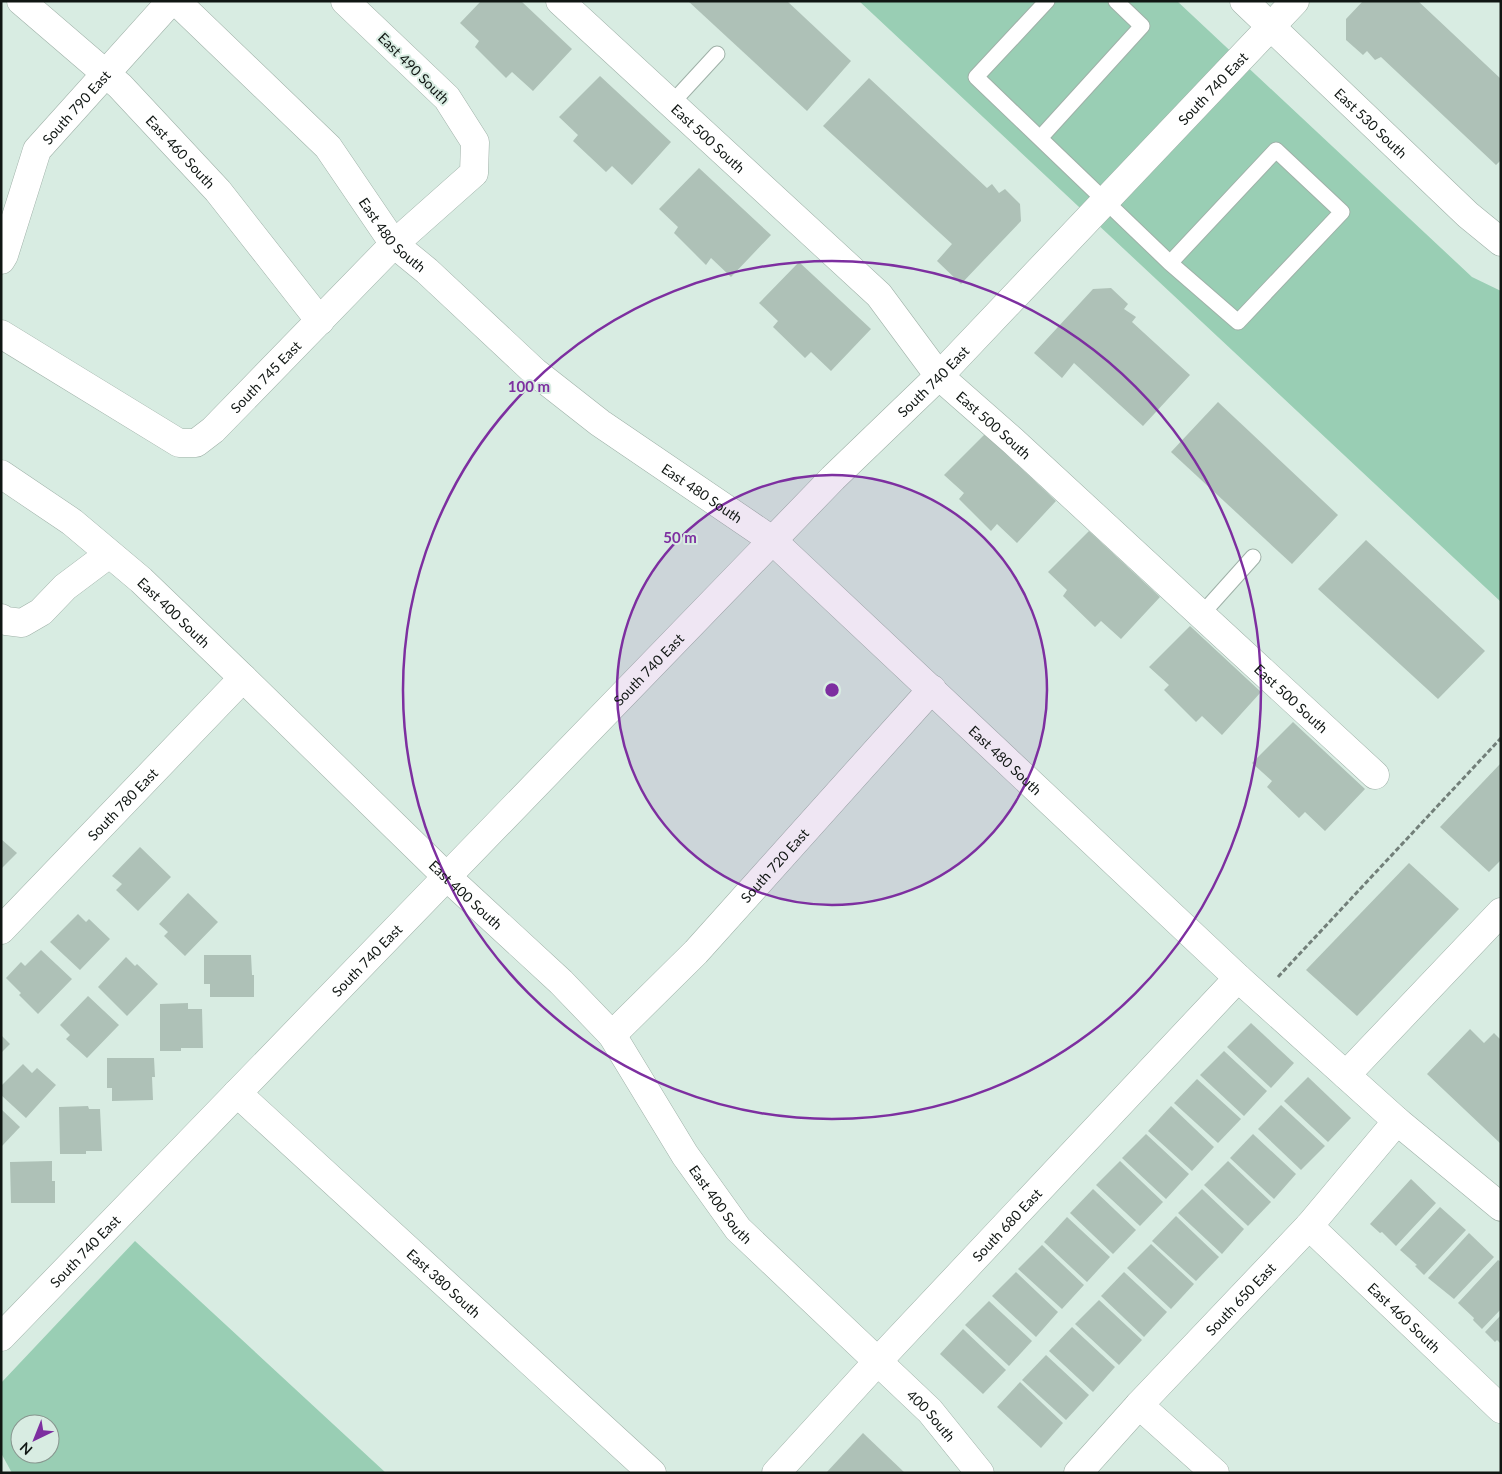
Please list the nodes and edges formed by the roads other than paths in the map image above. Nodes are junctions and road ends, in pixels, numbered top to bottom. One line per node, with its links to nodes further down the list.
1 (21, 1): 12 (street, East 460 South)
2 (171, 1): 12 (street, South 790 East)
3 (176, 1): 18 (street, East 480 South)
4 (345, 1): 15 (street, East 490 South)
5 (560, 1): 13 (street, East 500 South)
6 (1047, 1): 14 (lane)
7 (1116, 1): 14 (lane)
8 (1244, 1): 10 (street, East 530 South)
9 (1295, 1): 10 (street, South 740 East)
10 (1270, 26): 16 (street, South 740 East); 17 (street, East 530 South)
11 (717, 54): 13 (lane)
12 (106, 73): 19 (street, South 790 East); 21 (street, East 460 South)
13 (671, 104): 23 (street, East 500 South)
14 (1041, 137): 16 (lane)
15 (474, 142): 18 (street, South 745 East)
16 (1105, 200): 20 (lane); 23 (street, South 740 East)
17 (1501, 242)
18 (394, 244): 21 (street, South 745 East); 25 (street, East 480 South)
19 (1, 260)
20 (1170, 263): 20 (lane)
21 (320, 321): 22 (street, South 745 East)
22 (1, 334)
23 (939, 376): 25 (street, South 740 East); 28 (street, East 500 South)
24 (1, 474): 26 (street, East 400 South)
25 (772, 540): 31 (street, East 480 South); 33 (street, South 740 East)
26 (109, 554): 29 (street); 30 (street, East 400 South)
27 (1253, 557): 28 (lane)
28 (1201, 615): 32 (street, East 500 South)
29 (1, 618)
30 (243, 678): 33 (street, East 400 South); 35 (street, South 780 East)
31 (932, 689): 36 (street, East 480 South); 37 (street, South 720 East)
32 (1375, 775)
33 (446, 876): 37 (street, East 400 South); 39 (street, South 740 East)
34 (1501, 912): 38 (street)
35 (1, 930)
36 (1238, 978): 38 (street, East 480 South); 44 (street, South 680 East)
37 (612, 1034): 44 (street, East 400 South)
38 (1346, 1075): 40 (street, East 480 South)
39 (237, 1093): 43 (street, South 740 East); 47 (street, East 380 South)
40 (1396, 1121): 41 (street, East 480 South); 42 (street, South 650 East)
41 (1501, 1207)
42 (1309, 1226): 45 (street, South 650 East); 46 (street, East 460 South)
43 (1, 1337)
44 (878, 1362): 48 (street, South 680 East); 49 (street, 400 South)
45 (1139, 1405): 50 (street, South 650 East); 51 (street)
46 (1501, 1409)
47 (652, 1473)
48 (776, 1473)
49 (980, 1473)
50 (1078, 1473)
51 (1215, 1473)

